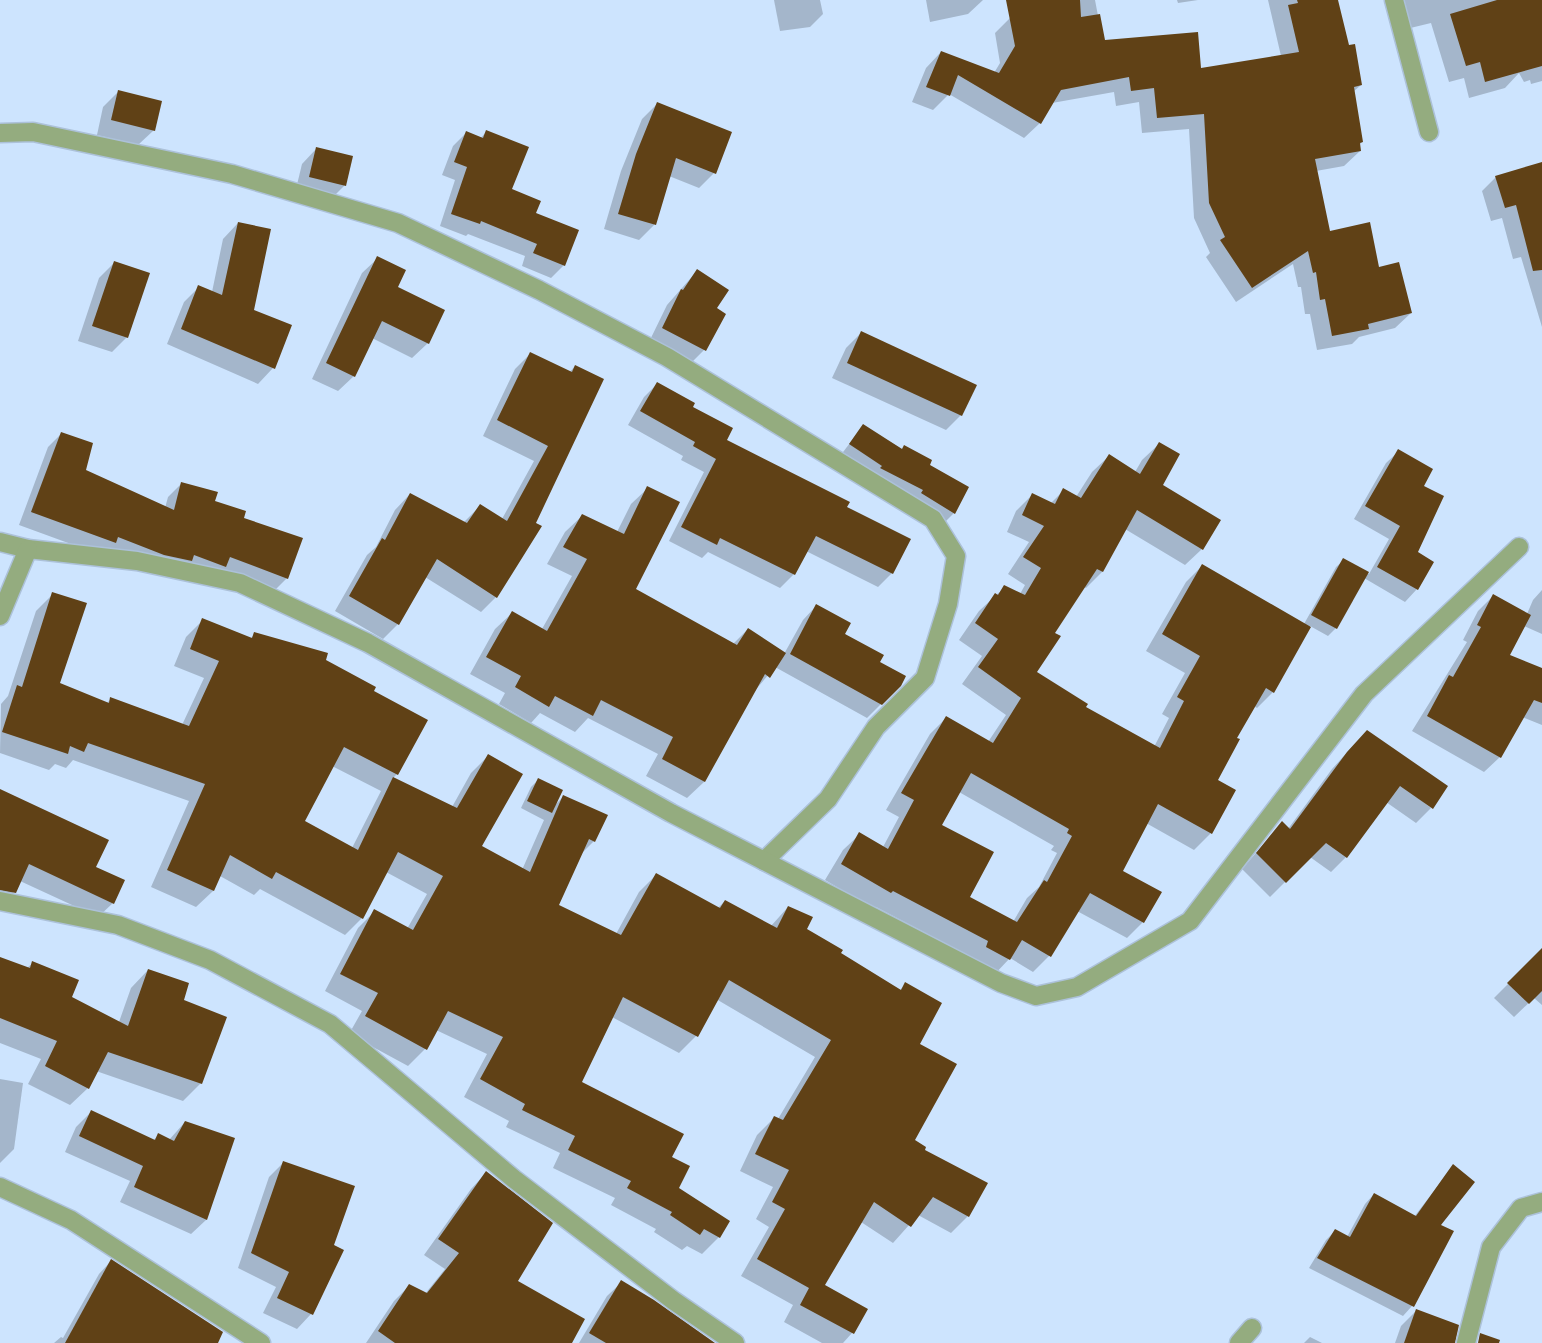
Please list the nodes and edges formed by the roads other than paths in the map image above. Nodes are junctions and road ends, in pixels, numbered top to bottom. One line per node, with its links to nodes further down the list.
1 (1394, 0): 2 (street)
2 (1429, 132)
3 (0, 134): 8 (street)
4 (0, 542): 6 (street)
5 (1519, 547): 8 (street)
6 (28, 549): 7 (street); 8 (street)
7 (0, 616)
8 (764, 861)
9 (0, 901): 14 (street)
10 (0, 1187): 13 (street)
11 (1542, 1202): 16 (street)
12 (1252, 1328): 15 (street)
13 (261, 1343)
14 (735, 1343)
15 (1239, 1343)
16 (1466, 1343)

